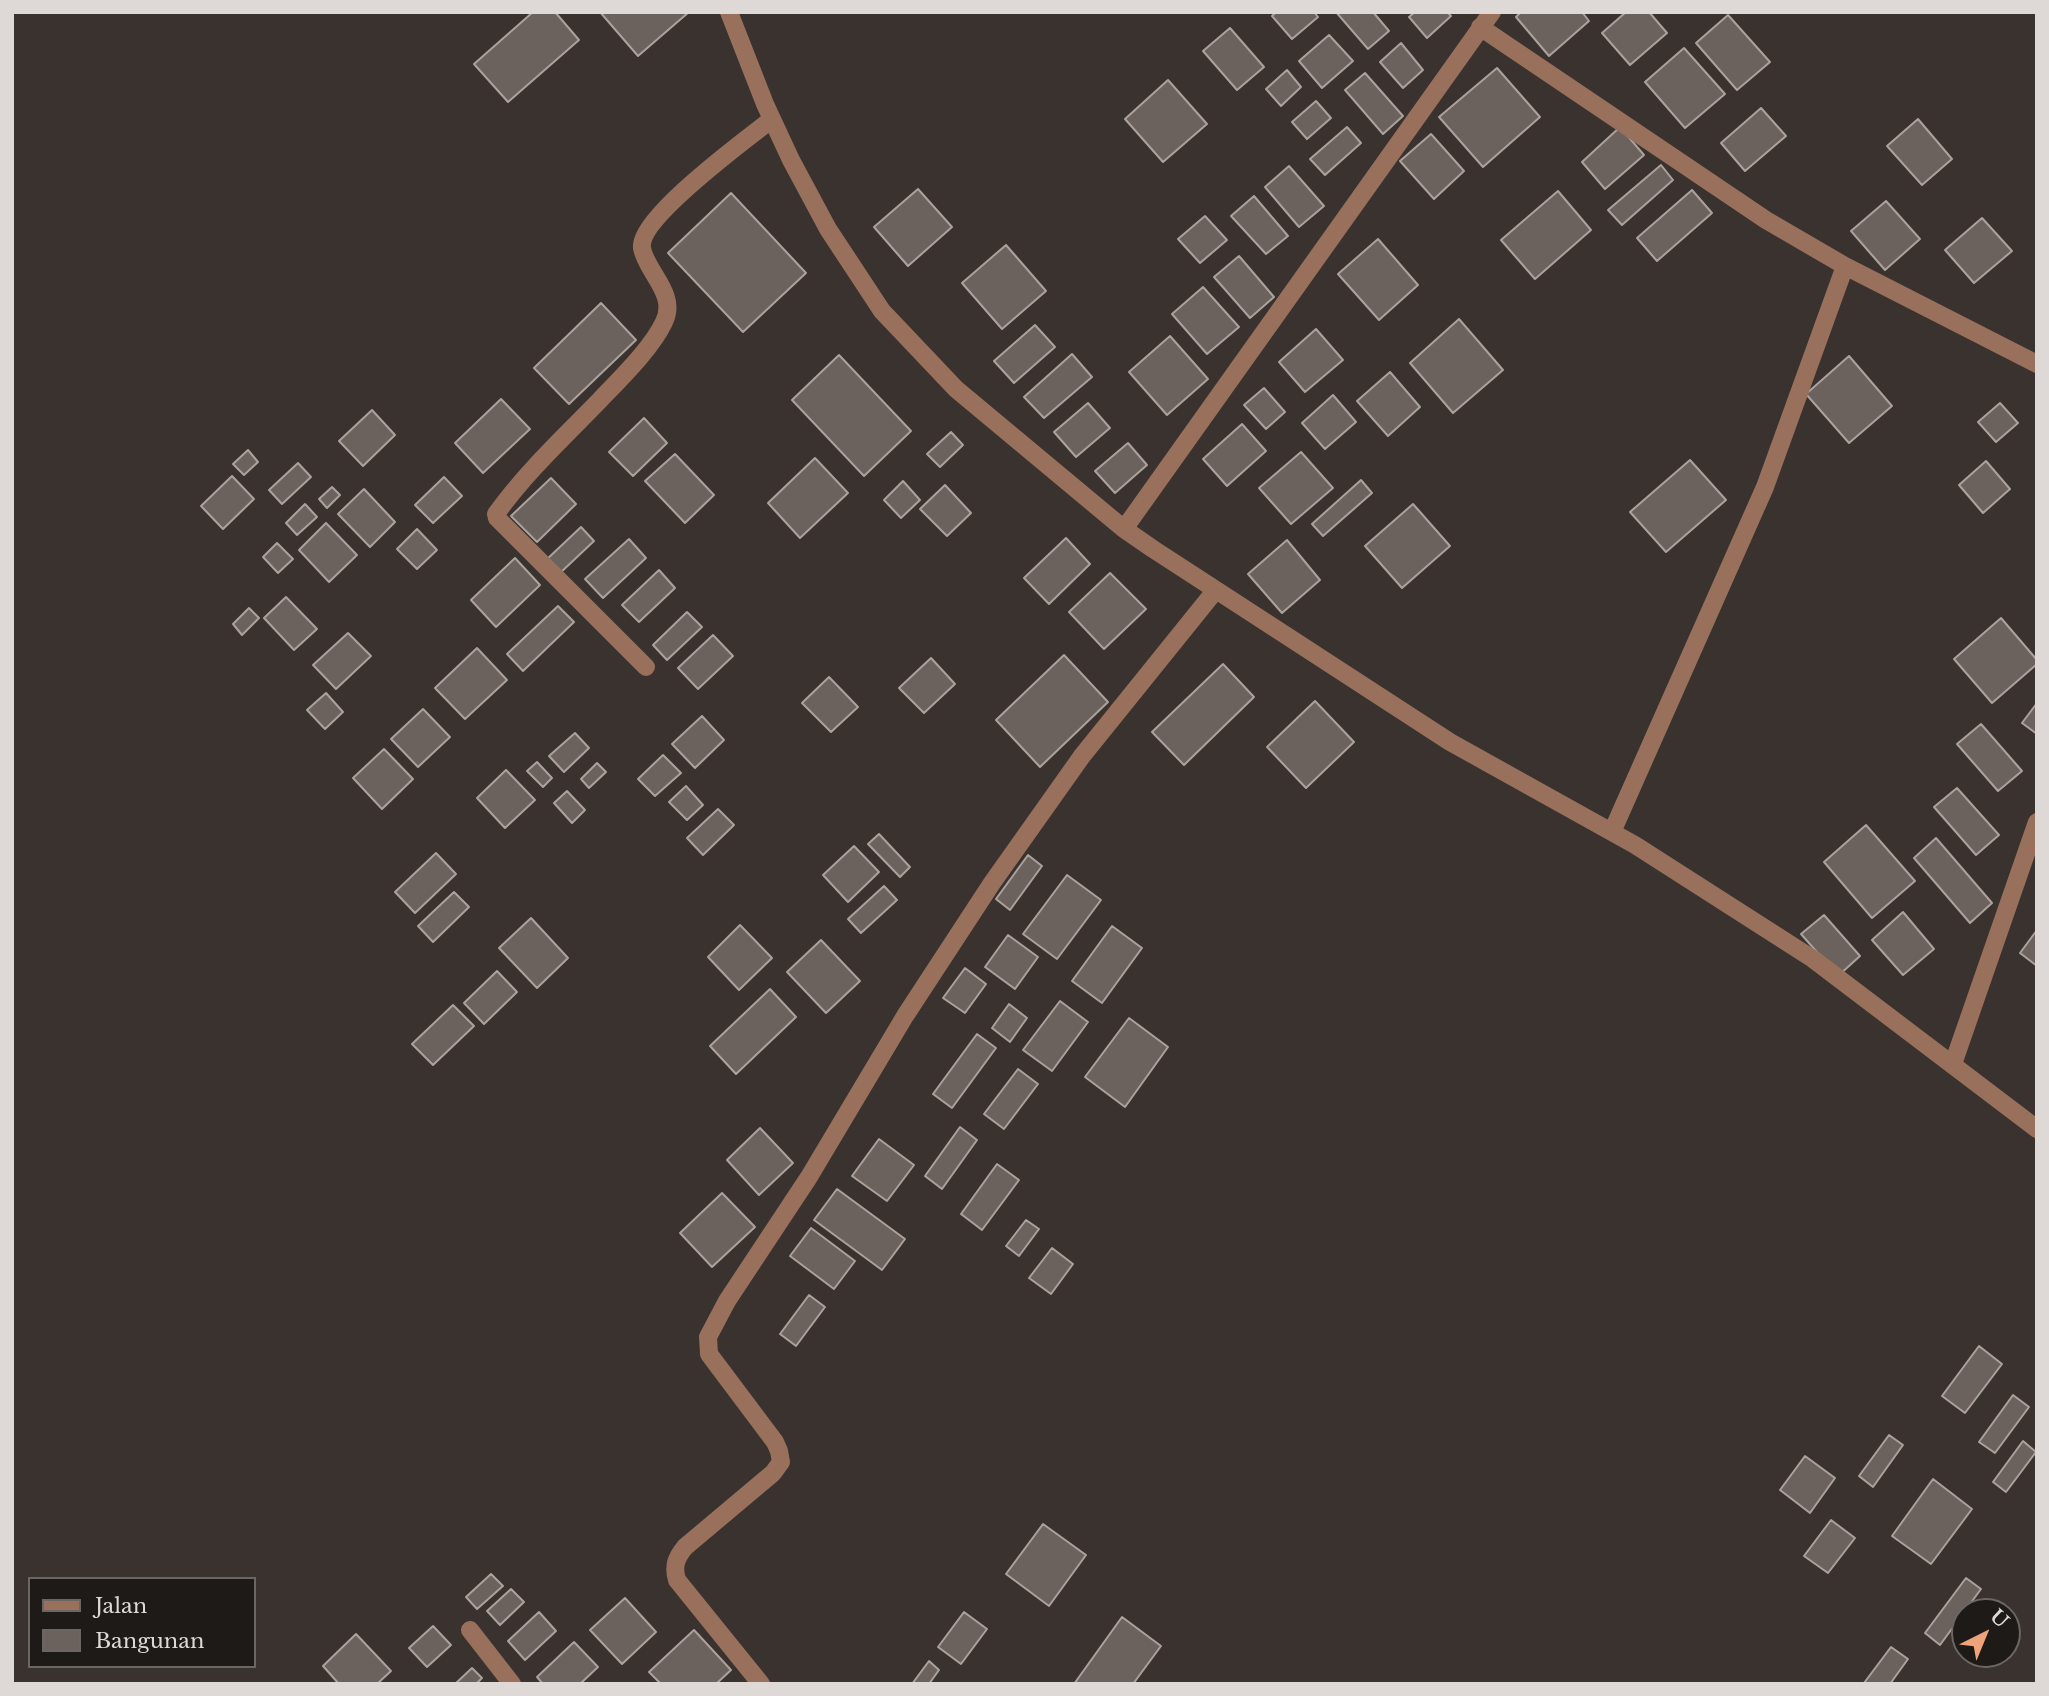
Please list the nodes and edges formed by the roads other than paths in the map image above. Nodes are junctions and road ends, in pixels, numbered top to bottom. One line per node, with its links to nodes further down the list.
1 (1492, 12): 3 (street)
2 (731, 18): 4 (street)
3 (1480, 27): 5 (street); 7 (street)
4 (769, 111): 7 (street); 9 (street)
5 (1845, 266): 6 (street); 11 (street)
6 (2037, 365)
7 (1124, 529): 8 (street)
8 (1215, 591): 11 (street); 16 (street)
9 (646, 667)
10 (2037, 822): 12 (street)
11 (1612, 832): 12 (street)
12 (1953, 1064): 13 (street)
13 (2037, 1129)
14 (470, 1630): 15 (street)
15 (512, 1684)
16 (761, 1684)

